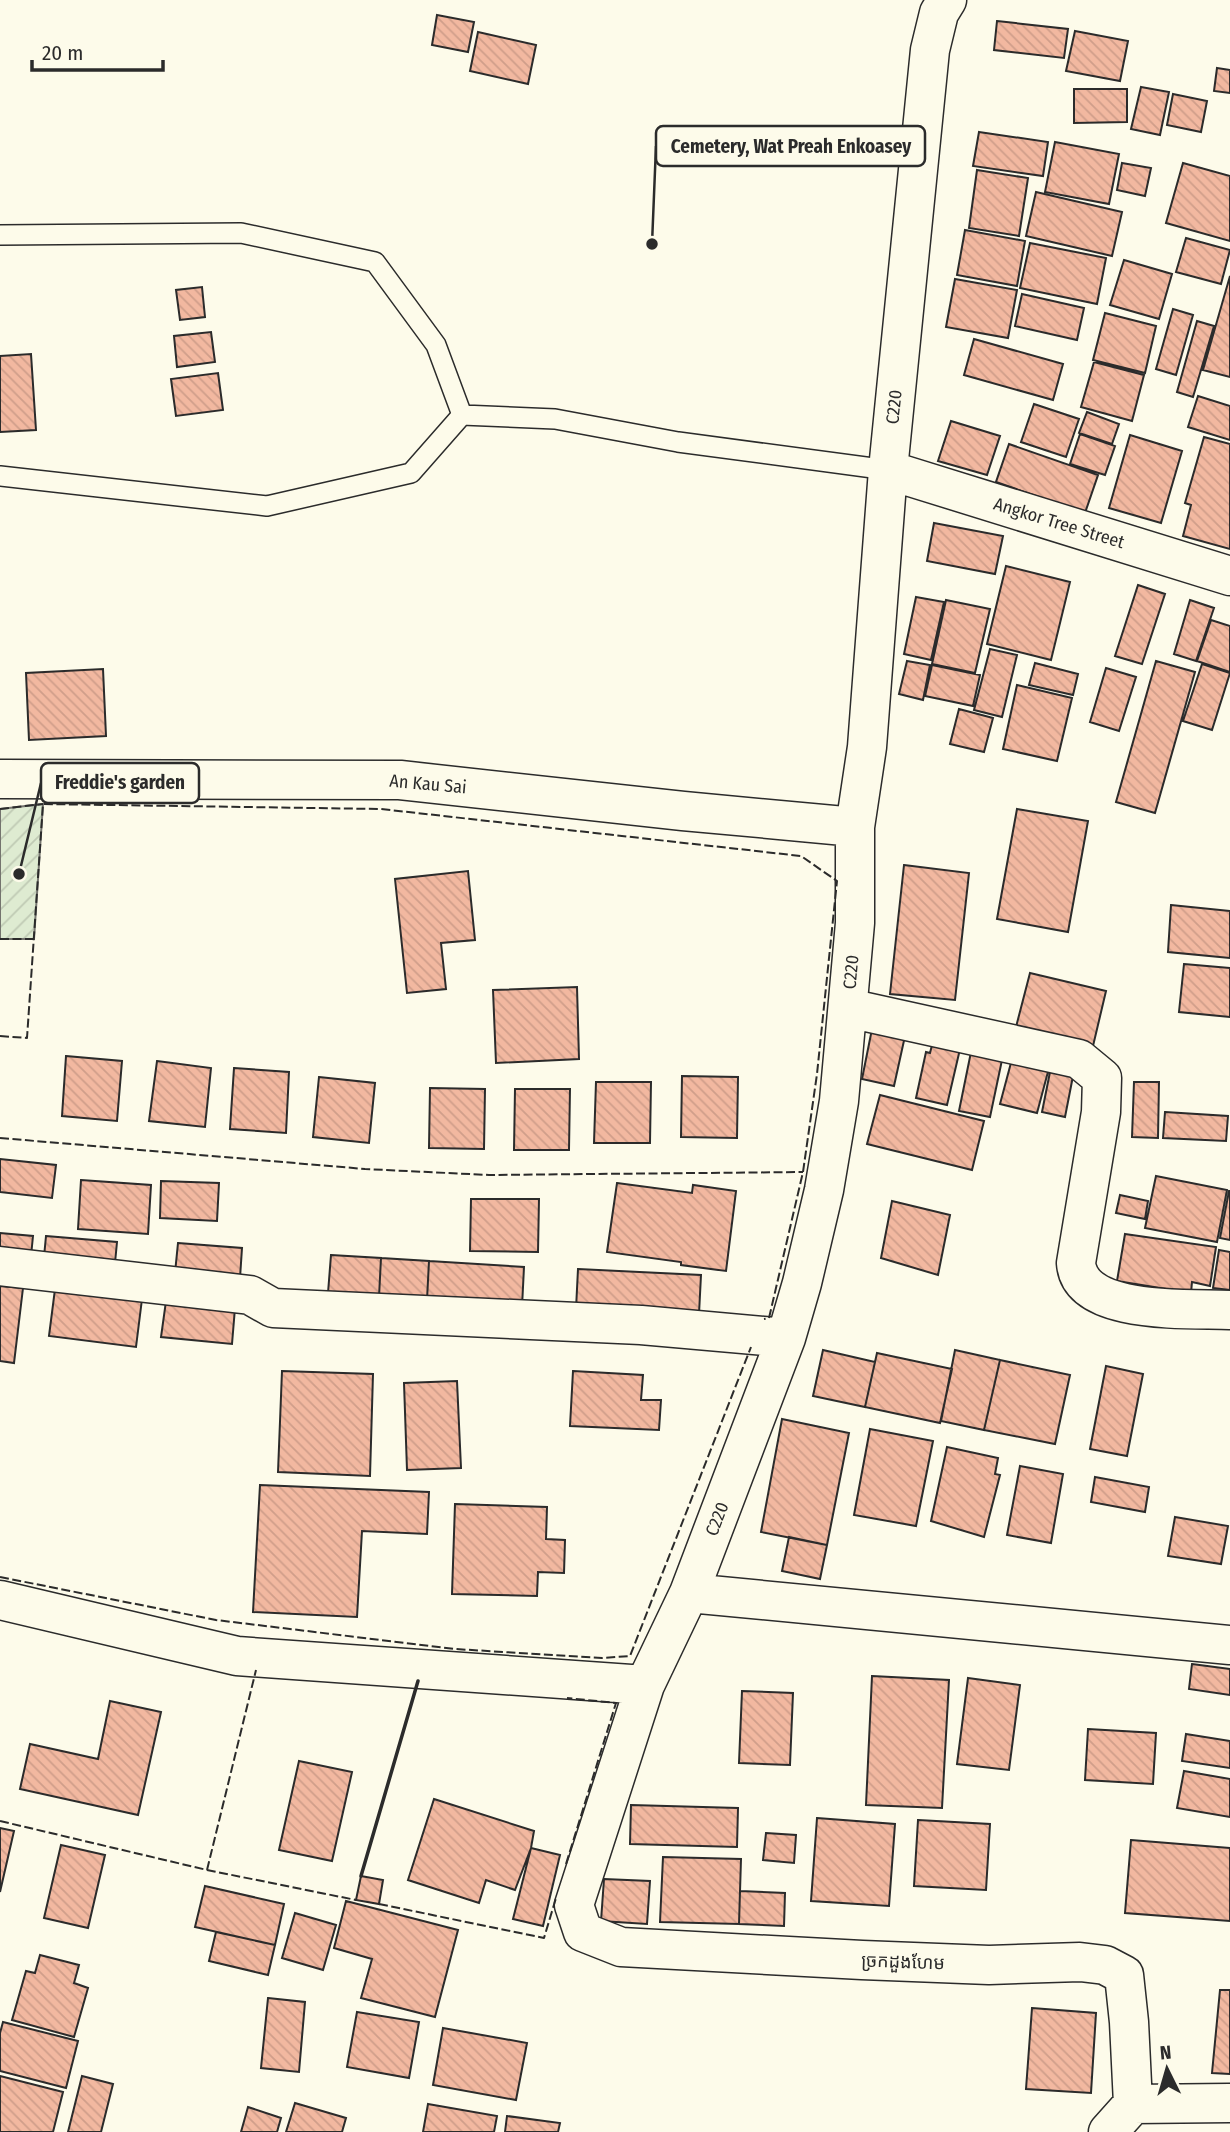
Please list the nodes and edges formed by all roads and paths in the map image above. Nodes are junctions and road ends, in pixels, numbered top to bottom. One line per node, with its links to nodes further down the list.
1 (947, 0): 4 (street, C220)
2 (0, 235): 3 (lane)
3 (461, 415): 4 (lane); 5 (lane)
4 (888, 470): 6 (street, Angkor Tree Street); 8 (street, C220)
5 (0, 476)
6 (1230, 576)
7 (0, 779): 8 (street, An Kau Sai)
8 (855, 827): 9 (street, C220)
9 (848, 1008): 11 (street); 12 (street, C220)
10 (0, 1266): 12 (street)
11 (1230, 1310)
12 (786, 1338): 13 (street, C220)
13 (689, 1593): 15 (street); 16 (street, C220)
14 (0, 1600): 16 (street)
15 (1230, 1645)
16 (645, 1685): 17 (street, C220)
17 (574, 1905): 19 (street, ច្រកដួងហែម)
18 (1230, 2103): 19 (street)
19 (1121, 2118)

